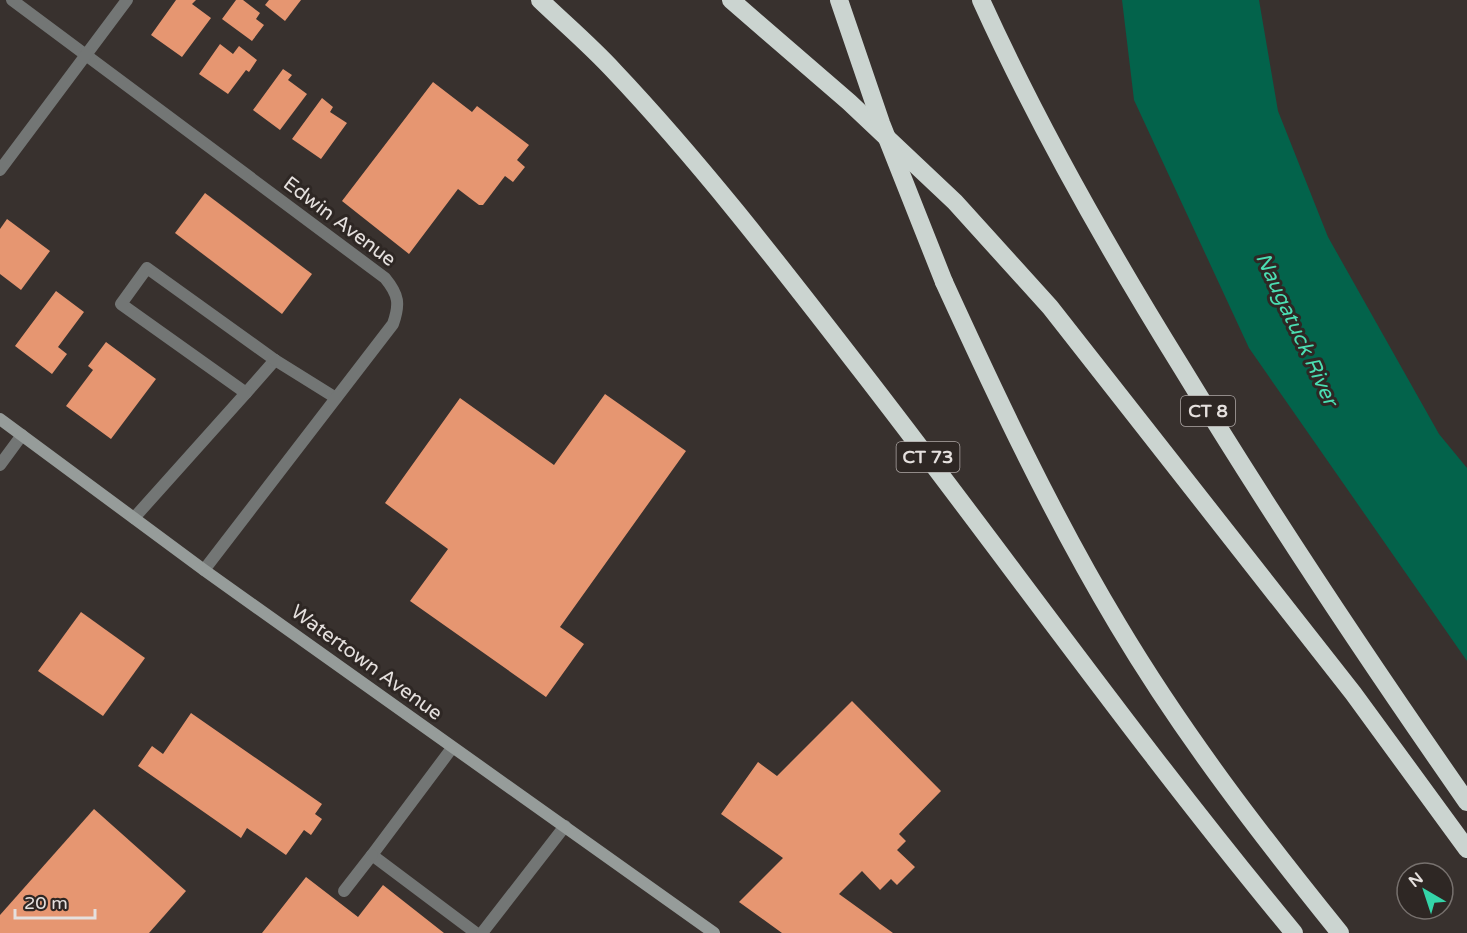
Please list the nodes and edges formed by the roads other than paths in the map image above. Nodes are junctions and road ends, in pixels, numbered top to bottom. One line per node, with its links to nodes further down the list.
1 (12, 0): 7 (street, Edwin Avenue)
2 (127, 0): 7 (street)
3 (540, 0): 26 (highway, CT 73)
4 (731, 0): 20 (highway)
5 (839, 0): 27 (highway, bridge)
6 (981, 0): 18 (highway, CT 8)
7 (86, 55): 8 (street); 11 (street, Edwin Avenue)
8 (0, 170)
9 (275, 360): 10 (street); 10 (street); 11 (street)
10 (246, 393): 15 (street)
11 (336, 398): 16 (street, Edwin Avenue)
12 (0, 419): 13 (main road, Watertown Avenue)
13 (22, 435): 14 (street); 15 (main road, Watertown Avenue)
14 (0, 465)
15 (134, 518): 16 (main road, Watertown Avenue)
16 (204, 570): 17 (main road, Watertown Avenue)
17 (452, 748): 19 (main road, Watertown Avenue); 21 (street)
18 (1467, 802)
19 (565, 826): 24 (street); 25 (main road, Watertown Avenue)
20 (1467, 849)
21 (372, 855): 22 (street); 23 (street)
22 (344, 891)
23 (476, 933)
24 (482, 933)
25 (714, 933)
26 (1294, 933)
27 (1340, 933)

